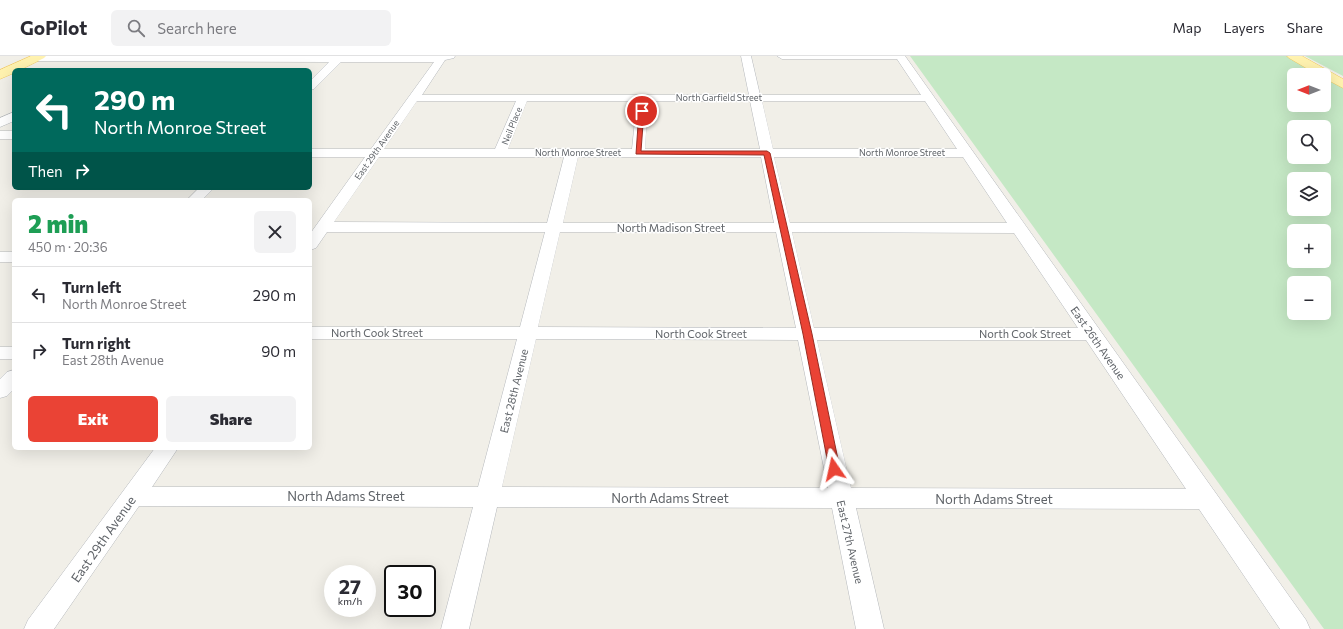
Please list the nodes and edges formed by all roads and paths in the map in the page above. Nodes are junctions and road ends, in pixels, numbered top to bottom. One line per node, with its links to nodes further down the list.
1 (17, 56): 11 (main road)
2 (445, 56): 10 (street); 18 (street, East 29th Avenue)
3 (746, 56): 21 (street, East 27th Avenue)
4 (782, 56): 5 (street)
5 (900, 56): 22 (street, East 26th Avenue)
6 (1293, 56): 16 (main road)
7 (1300, 56): 16 (main road)
8 (38, 57): 9 (street); 12 (main road)
9 (131, 58): 10 (street); 13 (street)
10 (339, 58): 17 (street)
11 (0, 65)
12 (15, 68)
13 (114, 68)
14 (12, 69): 15 (main road)
15 (0, 75)
16 (1342, 82)
17 (312, 85)
18 (413, 98): 19 (street, North Garfield Street); 28 (street, East 29th Avenue)
19 (523, 98): 20 (street, North Garfield Street); 29 (street, Neil Place)
20 (643, 98): 21 (street, North Garfield Street); 31 (street)
21 (755, 98): 22 (street, North Garfield Street); 32 (street, East 27th Avenue)
22 (929, 98): 33 (street, East 26th Avenue)
23 (12, 117): 24 (street)
24 (0, 123)
25 (0, 135): 26 (street)
26 (12, 135)
27 (312, 153): 28 (street, North Monroe Street)
28 (375, 153): 29 (street, North Monroe Street); 36 (street, East 29th Avenue)
29 (500, 153): 30 (street, North Monroe Street)
30 (572, 153): 31 (street, North Monroe Street); 37 (street, East 28th Avenue)
31 (638, 153): 32 (street, North Monroe Street)
32 (767, 153): 33 (street, North Monroe Street); 38 (street, East 27th Avenue)
33 (967, 153): 39 (street, East 26th Avenue)
34 (205, 190): 35 (street)
35 (196, 198)
36 (322, 227): 37 (street, North Madison Street); 40 (street, East 29th Avenue)
37 (554, 227): 38 (street, North Madison Street); 44 (street, East 28th Avenue)
38 (784, 228): 39 (street, North Madison Street); 45 (street, East 27th Avenue)
39 (1019, 228): 46 (street, East 26th Avenue)
40 (312, 242)
41 (0, 257): 42 (street)
42 (12, 257)
43 (312, 333): 44 (street, North Cook Street)
44 (528, 333): 45 (street, North Cook Street); 53 (street, East 28th Avenue)
45 (807, 334): 46 (street, North Cook Street); 54 (street, East 27th Avenue)
46 (1092, 334): 55 (street, East 26th Avenue)
47 (0, 353): 48 (street)
48 (12, 353)
49 (12, 379): 50 (street)
50 (0, 391)
51 (166, 450): 52 (street, East 29th Avenue)
52 (133, 496): 53 (street, North Adams Street); 56 (street, East 29th Avenue)
53 (488, 497): 54 (street, North Adams Street); 57 (street, East 28th Avenue)
54 (840, 498): 55 (street, North Adams Street); 58 (street, East 27th Avenue)
55 (1206, 499): 59 (street, East 26th Avenue)
56 (38, 629)
57 (455, 629)
58 (870, 629)
59 (1296, 629)

